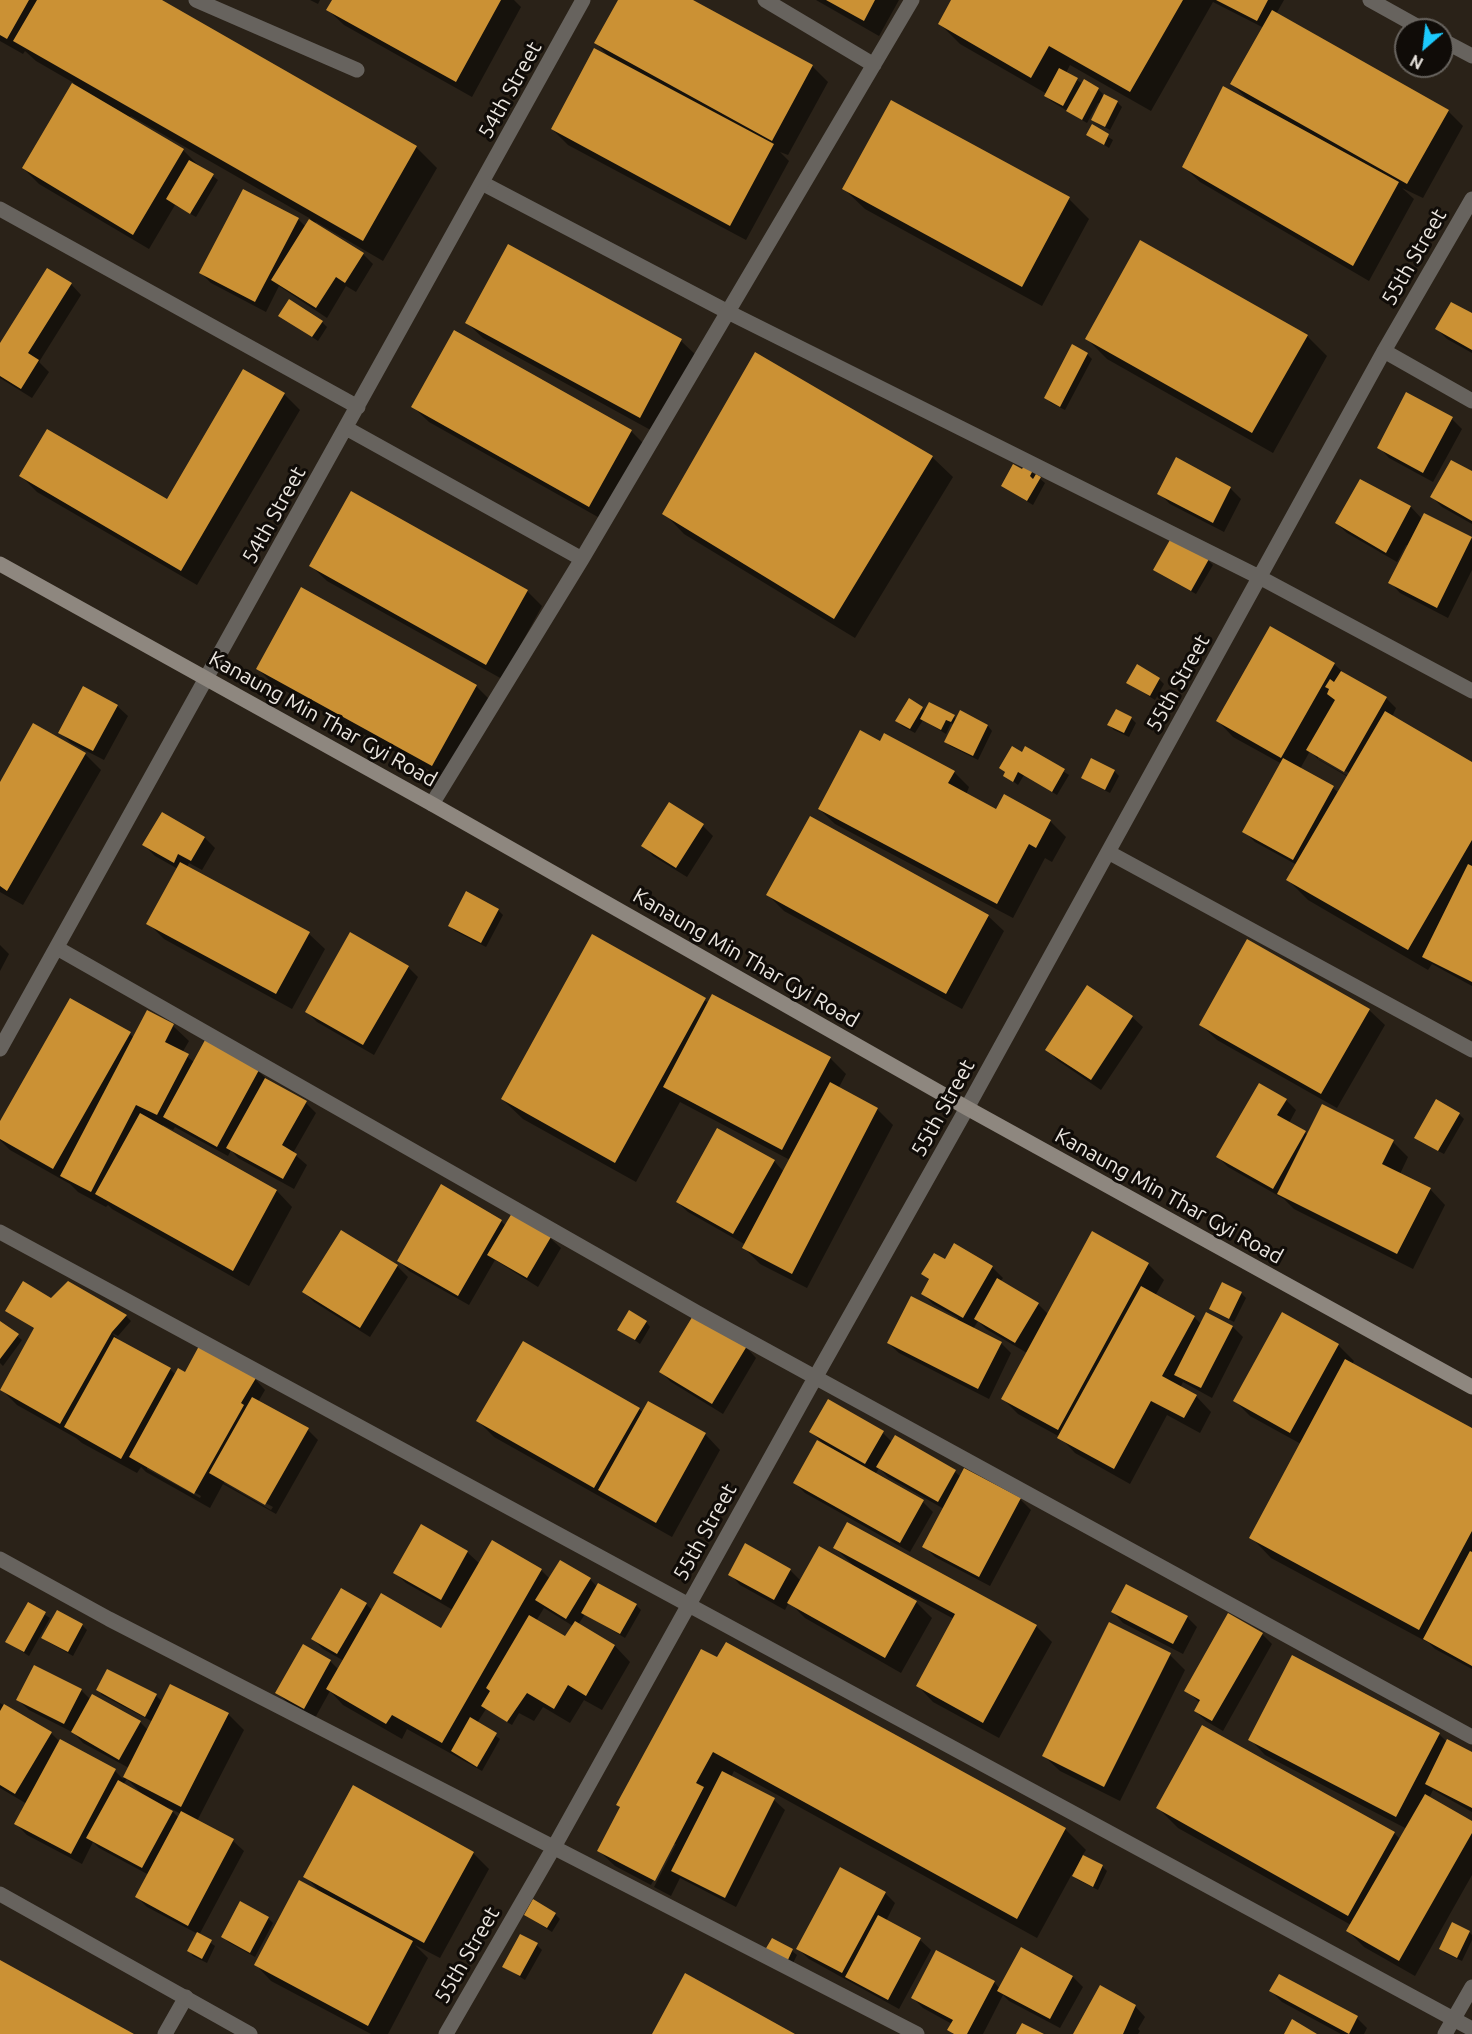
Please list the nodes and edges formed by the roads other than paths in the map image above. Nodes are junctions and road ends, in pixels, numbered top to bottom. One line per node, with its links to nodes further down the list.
1 (196, 0): 10 (street)
2 (584, 0): 11 (street, 54th Street)
3 (765, 0): 9 (street)
4 (912, 0): 9 (street)
5 (1370, 0): 6 (street)
6 (1402, 18)
7 (1454, 46): 8 (street)
8 (1472, 56)
9 (874, 65): 14 (street)
10 (357, 70)
11 (482, 183): 14 (street); 17 (street, 54th Street)
12 (1472, 200): 15 (street, 55th Street)
13 (0, 210): 17 (street)
14 (728, 312): 19 (street); 21 (street)
15 (1384, 351): 16 (street); 21 (street, 55th Street)
16 (1472, 401)
17 (358, 407): 18 (street, 54th Street)
18 (346, 428): 19 (street); 22 (street, 54th Street)
19 (582, 560): 24 (street)
20 (0, 564): 22 (street, Kanaung Min Thar Gyi Road)
21 (1261, 578): 23 (street); 25 (street, 55th Street)
22 (208, 678): 24 (street, Kanaung Min Thar Gyi Road); 26 (street, 54th Street)
23 (1472, 691)
24 (432, 804): 29 (street, Kanaung Min Thar Gyi Road)
25 (1108, 852): 28 (street); 29 (street, 55th Street)
26 (57, 948): 27 (street, 54th Street); 31 (street)
27 (0, 1049)
28 (1472, 1050)
29 (967, 1108): 31 (street, 55th Street); 32 (street, Kanaung Min Thar Gyi Road)
30 (0, 1232): 34 (street)
31 (814, 1378): 34 (street, 55th Street); 35 (street)
32 (1472, 1387)
33 (0, 1559): 36 (street)
34 (688, 1605): 36 (street, 55th Street); 40 (street)
35 (1472, 1737)
36 (554, 1846): 44 (street, 55th Street); 45 (street)
37 (0, 1894): 39 (street)
38 (1472, 1987): 40 (street)
39 (186, 1997): 42 (street); 43 (street)
40 (1455, 2019): 41 (street); 46 (street)
41 (1472, 2029)
42 (165, 2034)
43 (250, 2034)
44 (446, 2034)
45 (917, 2034)
46 (1445, 2034)

